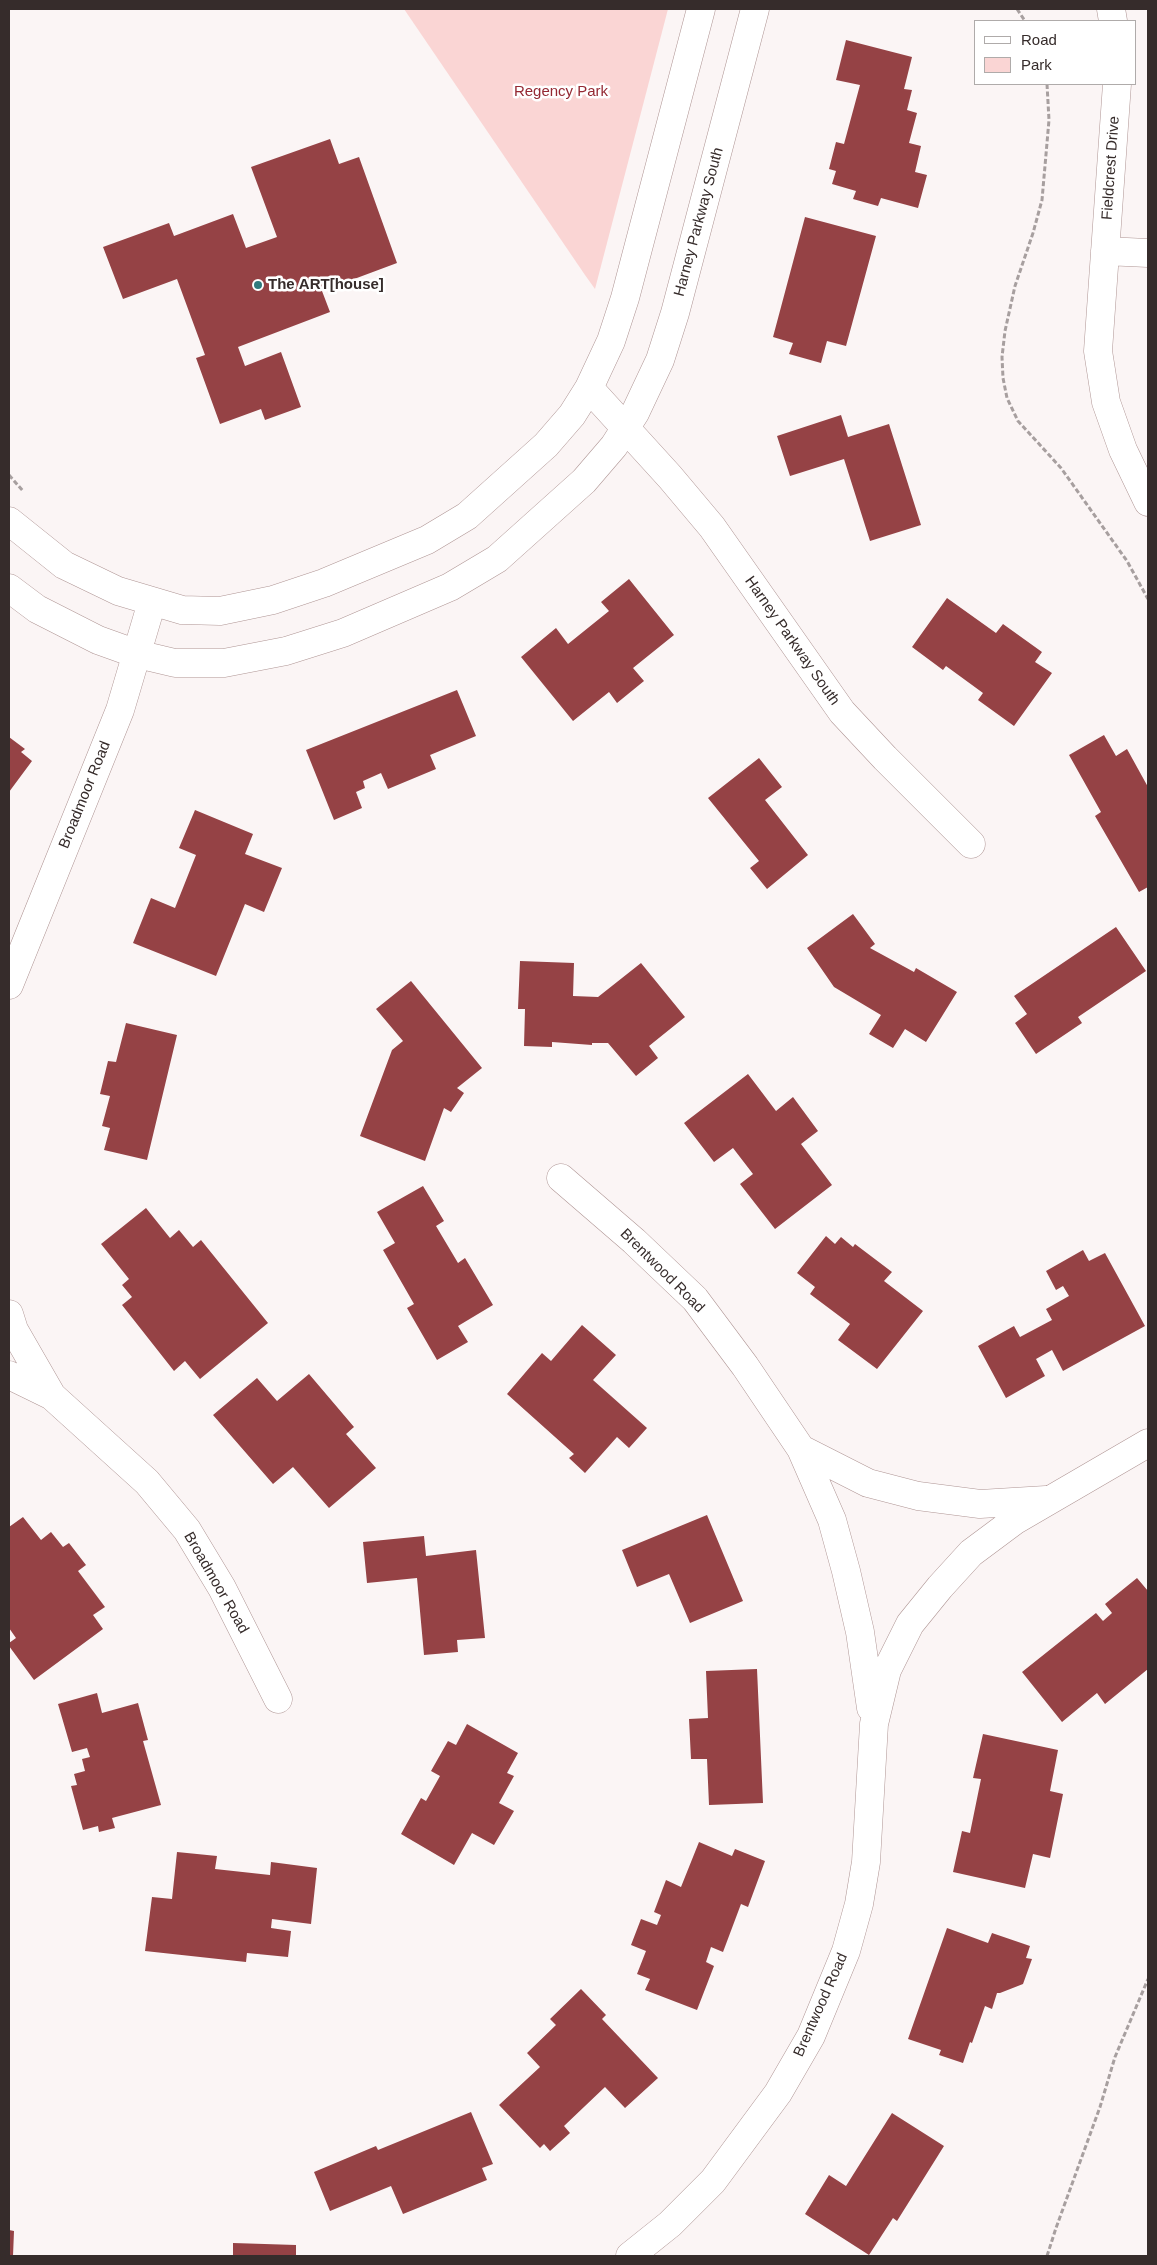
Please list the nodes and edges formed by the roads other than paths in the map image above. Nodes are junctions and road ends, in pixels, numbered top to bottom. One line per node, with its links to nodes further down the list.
1 (701, 9): 6 (street)
2 (756, 9): 7 (street, Harney Parkway South)
3 (1116, 85): 4 (street, Fieldcrest Drive)
4 (1105, 251): 5 (street); 8 (street, Fieldcrest Drive)
5 (1148, 252)
6 (588, 388): 7 (street, Harney Parkway South); 11 (street)
7 (625, 428): 12 (street, Harney Parkway South); 13 (street, Harney Parkway South)
8 (1148, 502)
9 (9, 521): 11 (street)
10 (9, 588): 12 (street, Harney Parkway South)
11 (152, 602): 12 (street, Broadmoor Road)
12 (137, 654): 14 (street, Broadmoor Road)
13 (972, 844)
14 (9, 985)
15 (560, 1178): 20 (street, Brentwood Road)
16 (9, 1314): 18 (street, Broadmoor Road)
17 (9, 1375): 18 (street, Broadmoor Road)
18 (52, 1396): 22 (street, Broadmoor Road)
19 (1148, 1443): 21 (street, Brentwood Road)
20 (800, 1449): 21 (street, Brentwood Road); 23 (street, Brentwood Road)
21 (1051, 1499): 23 (street, Brentwood Road)
22 (278, 1699)
23 (874, 1724): 24 (street, Brentwood Road)
24 (630, 2256)

